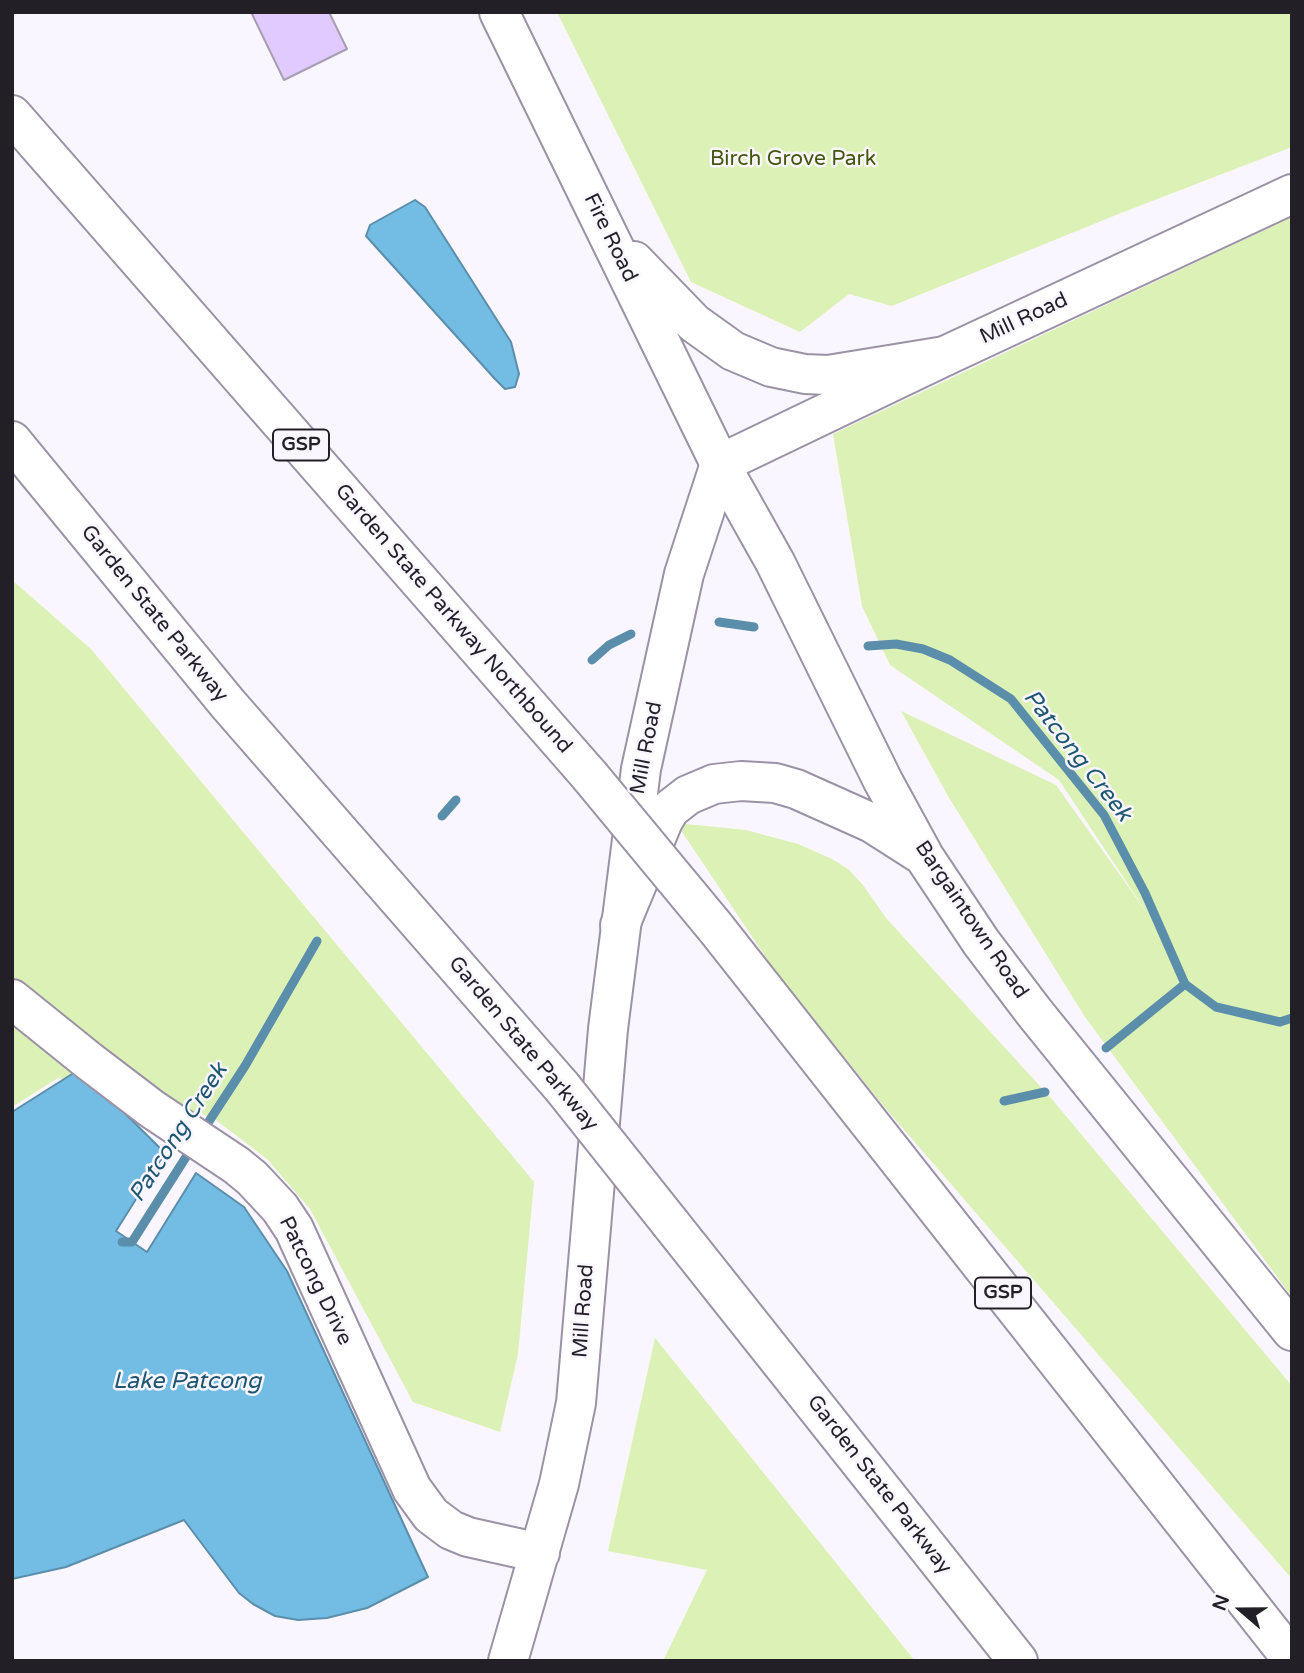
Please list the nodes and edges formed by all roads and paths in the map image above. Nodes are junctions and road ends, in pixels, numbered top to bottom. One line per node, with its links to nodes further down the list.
1 (499, 12): 4 (main road, Fire Road)
2 (12, 115): 13 (main road, Garden State Parkway Northbound / GSP, bridge)
3 (1292, 194): 5 (main road, Mill Road)
4 (610, 236): 5 (main road); 7 (main road, Fire Road)
5 (945, 356): 7 (main road, Mill Road)
6 (12, 441): 15 (main road, Garden State Parkway, bridge)
7 (720, 464): 8 (main road, Bargaintown Road); 9 (main road, Mill Road)
8 (925, 858): 9 (main road); 11 (main road, Bargaintown Road)
9 (620, 925): 12 (main road, Mill Road)
10 (12, 999): 12 (main road, Patcong Drive)
11 (1292, 1331)
12 (540, 1553): 14 (main road, Mill Road)
13 (1292, 1659)
14 (508, 1661)
15 (1018, 1661)

